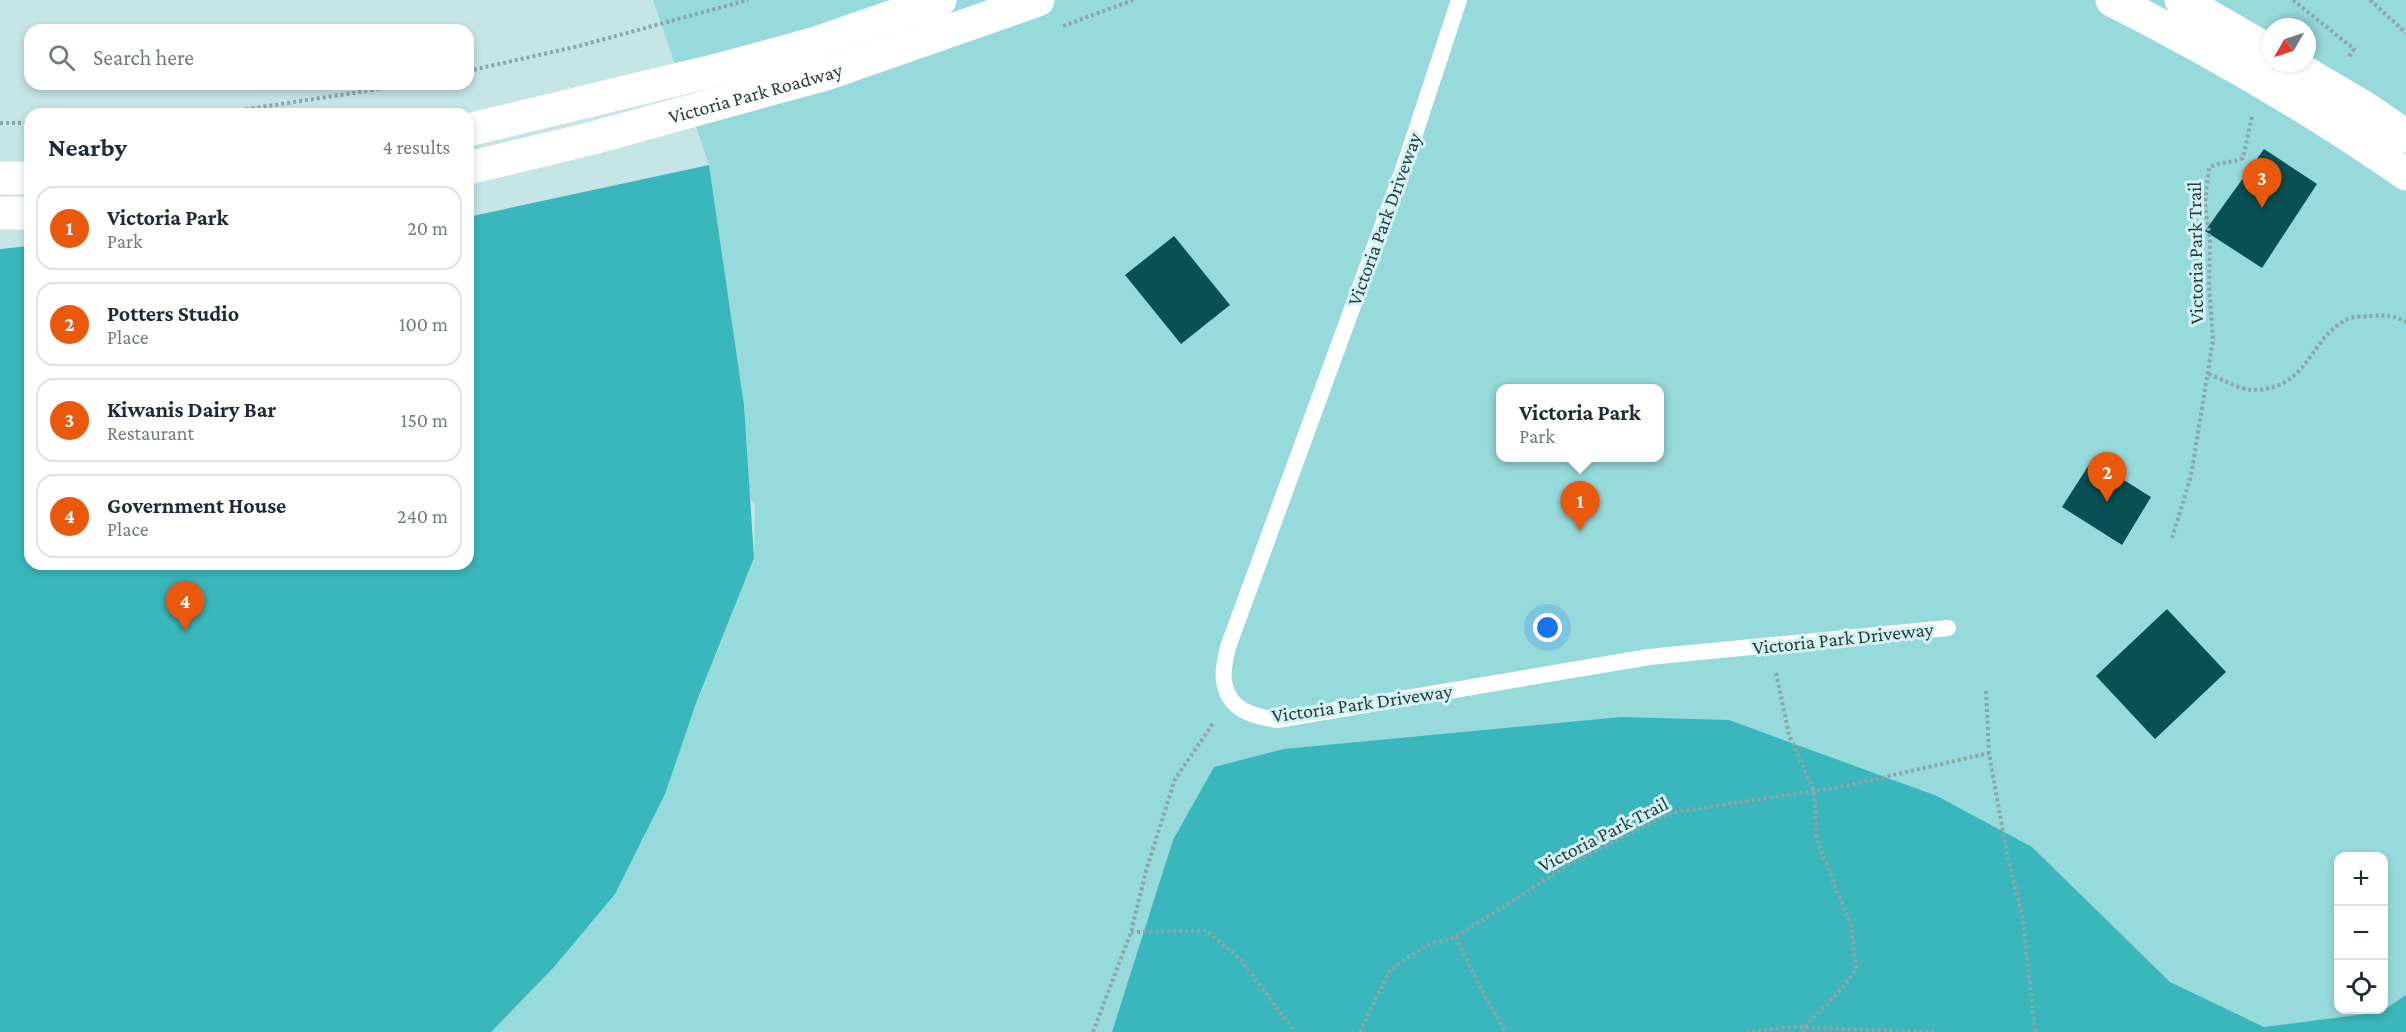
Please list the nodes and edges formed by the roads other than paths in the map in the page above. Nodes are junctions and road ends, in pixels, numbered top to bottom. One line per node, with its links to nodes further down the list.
1 (940, 0): 8 (street, Victoria Park Roadway)
2 (1038, 0): 10 (street, Victoria Park Roadway)
3 (1459, 0): 16 (lane, Victoria Park Driveway)
4 (2112, 0): 7 (street)
5 (2181, 0): 6 (street)
6 (2262, 47)
7 (2308, 86): 9 (street); 11 (street)
8 (474, 129)
9 (2406, 136)
10 (474, 167)
11 (2406, 174)
12 (0, 178): 13 (street)
13 (24, 178)
14 (0, 213): 15 (street)
15 (24, 213)
16 (1948, 628)

